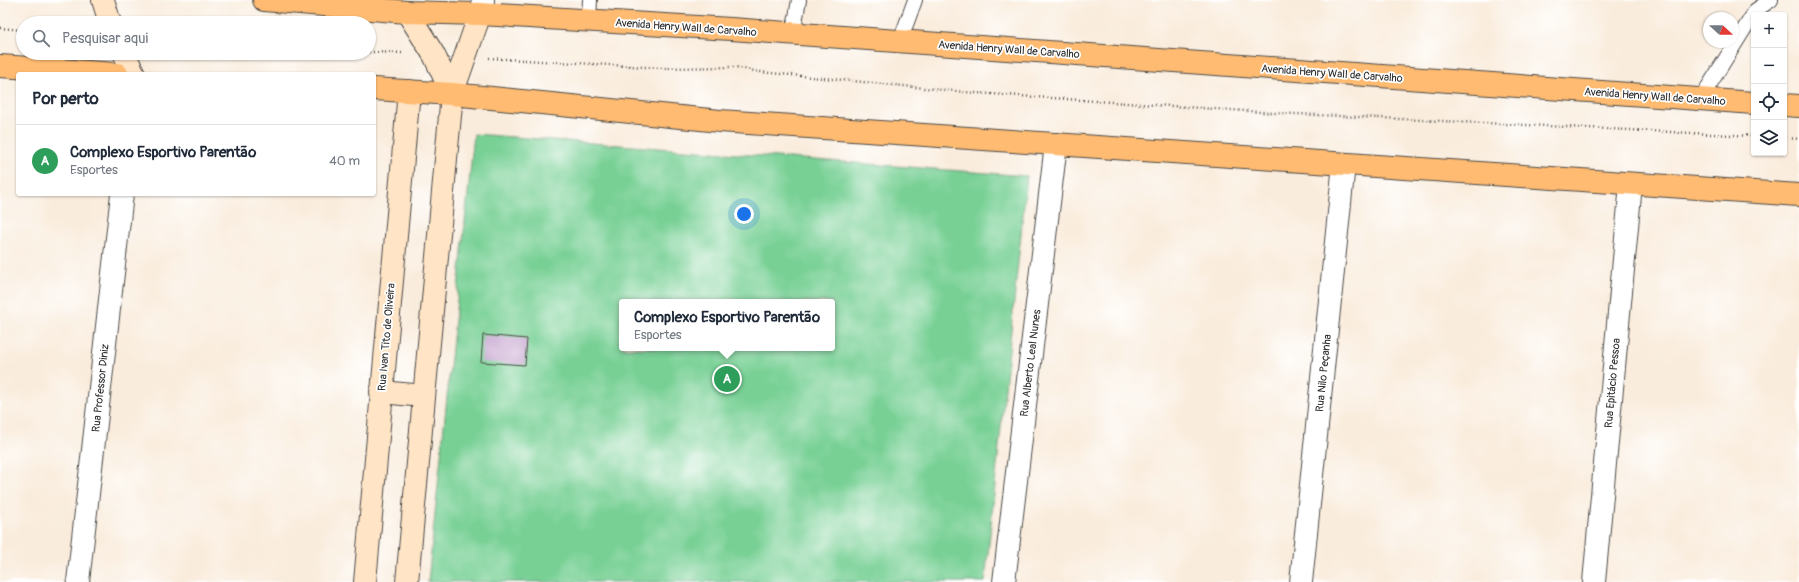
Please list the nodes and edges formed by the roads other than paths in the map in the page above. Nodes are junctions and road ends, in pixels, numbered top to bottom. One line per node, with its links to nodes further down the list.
1 (103, 0): 10 (street)
2 (264, 0): 8 (main road, Avenida Henry Wall de Carvalho)
3 (799, 0): 12 (lane)
4 (914, 0): 13 (lane)
5 (1770, 0): 9 (lane)
6 (482, 7): 7 (main road, Avenida Henry Wall de Carvalho); 8 (main road, Avenida Henry Wall de Carvalho); 20 (street)
7 (590, 10): 12 (main road, Avenida Henry Wall de Carvalho)
8 (407, 12): 20 (street)
9 (1758, 12)
10 (108, 16)
11 (1751, 22): 21 (lane)
12 (793, 34): 13 (main road, Avenida Henry Wall de Carvalho)
13 (900, 41): 21 (main road, Avenida Henry Wall de Carvalho)
14 (127, 60): 17 (street)
15 (0, 66): 16 (main road)
16 (88, 72)
17 (133, 72)
18 (376, 89): 19 (main road)
19 (408, 91): 20 (main road); 30 (street, Rua Ivan Tito de Oliveira)
20 (452, 94): 25 (main road); 31 (street)
21 (1700, 100): 22 (main road, Avenida Henry Wall de Carvalho)
22 (1751, 103)
23 (1787, 105): 24 (main road)
24 (1799, 106)
25 (1056, 144): 26 (main road); 35 (street, Rua Alberto Leal Nunes)
26 (1344, 164): 27 (main road); 36 (street, Rua Nilo Peçanha)
27 (1631, 184): 28 (main road); 37 (street, Rua Epitácio Pessoa)
28 (1799, 195)
29 (122, 196): 32 (street, Rua Professor Diniz)
30 (381, 392): 31 (street); 33 (street, Rua Ivan Tito de Oliveira)
31 (424, 396): 34 (street)
32 (78, 582)
33 (365, 582)
34 (407, 582)
35 (1004, 582)
36 (1301, 582)
37 (1594, 582)

